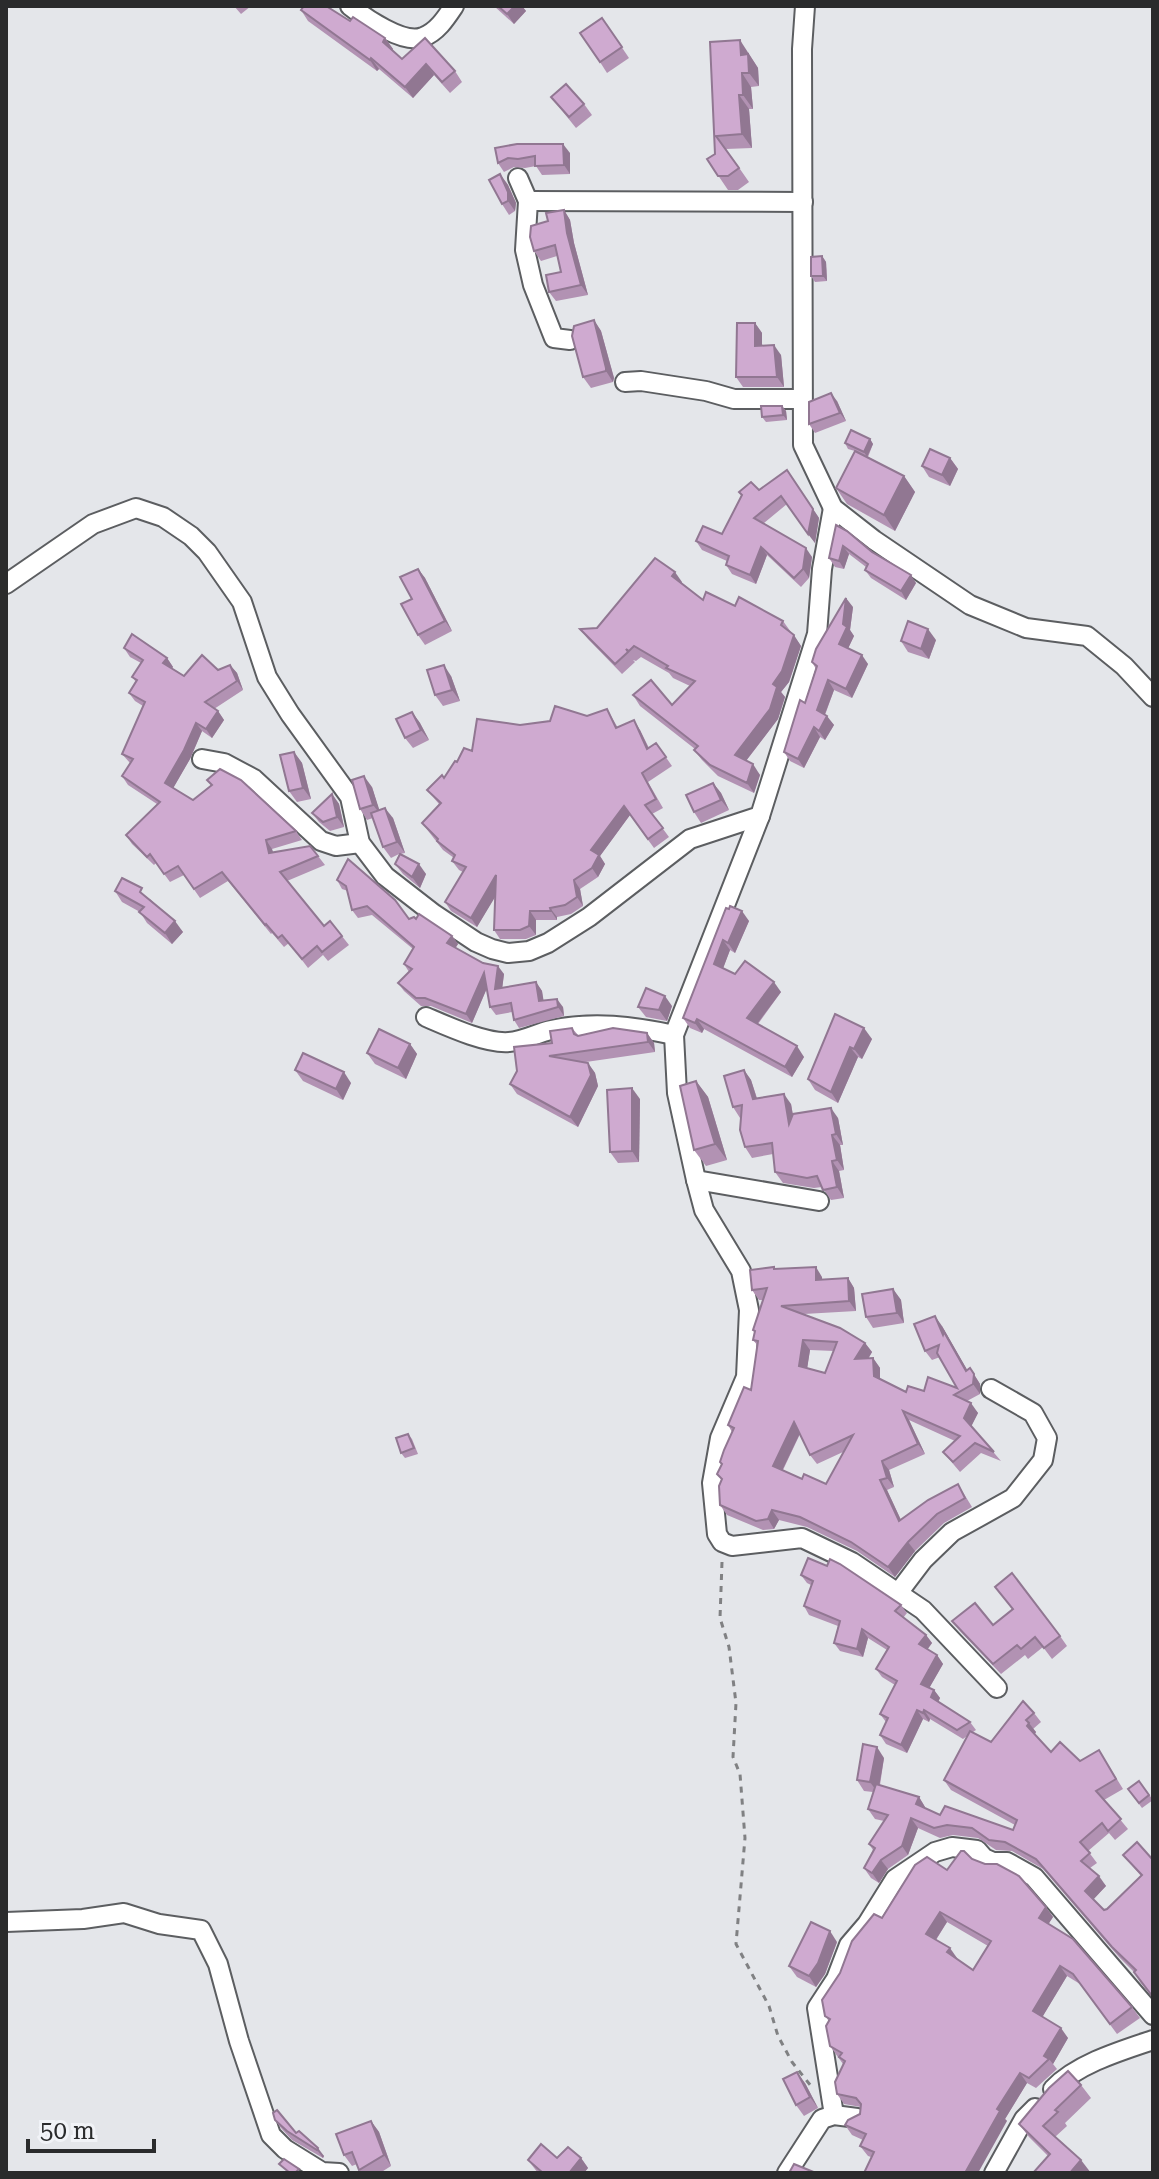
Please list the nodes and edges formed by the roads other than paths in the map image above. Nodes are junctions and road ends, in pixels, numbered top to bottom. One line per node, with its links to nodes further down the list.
1 (350, 6): 2 (street)
2 (454, 6)
3 (805, 6): 6 (street)
4 (518, 178): 5 (street)
5 (528, 201): 6 (street); 7 (street)
6 (803, 202): 9 (street)
7 (570, 340)
8 (625, 382): 9 (street)
9 (801, 399): 10 (street)
10 (833, 508): 12 (street); 14 (street)
11 (6, 584): 15 (street)
12 (1153, 697)
13 (202, 759): 15 (street)
14 (760, 816): 15 (street); 17 (street)
15 (360, 843)
16 (426, 1017): 17 (street)
17 (674, 1035): 18 (street)
18 (696, 1180): 19 (street); 21 (street)
19 (819, 1201)
20 (991, 1389): 21 (street)
21 (898, 1593): 22 (street)
22 (997, 1688)
23 (6, 1922): 28 (street)
24 (1153, 2015): 26 (street)
25 (1153, 2040): 30 (street)
26 (834, 2109): 27 (street); 29 (street)
27 (857, 2118)
28 (339, 2173)
29 (787, 2173)
30 (994, 2173)

